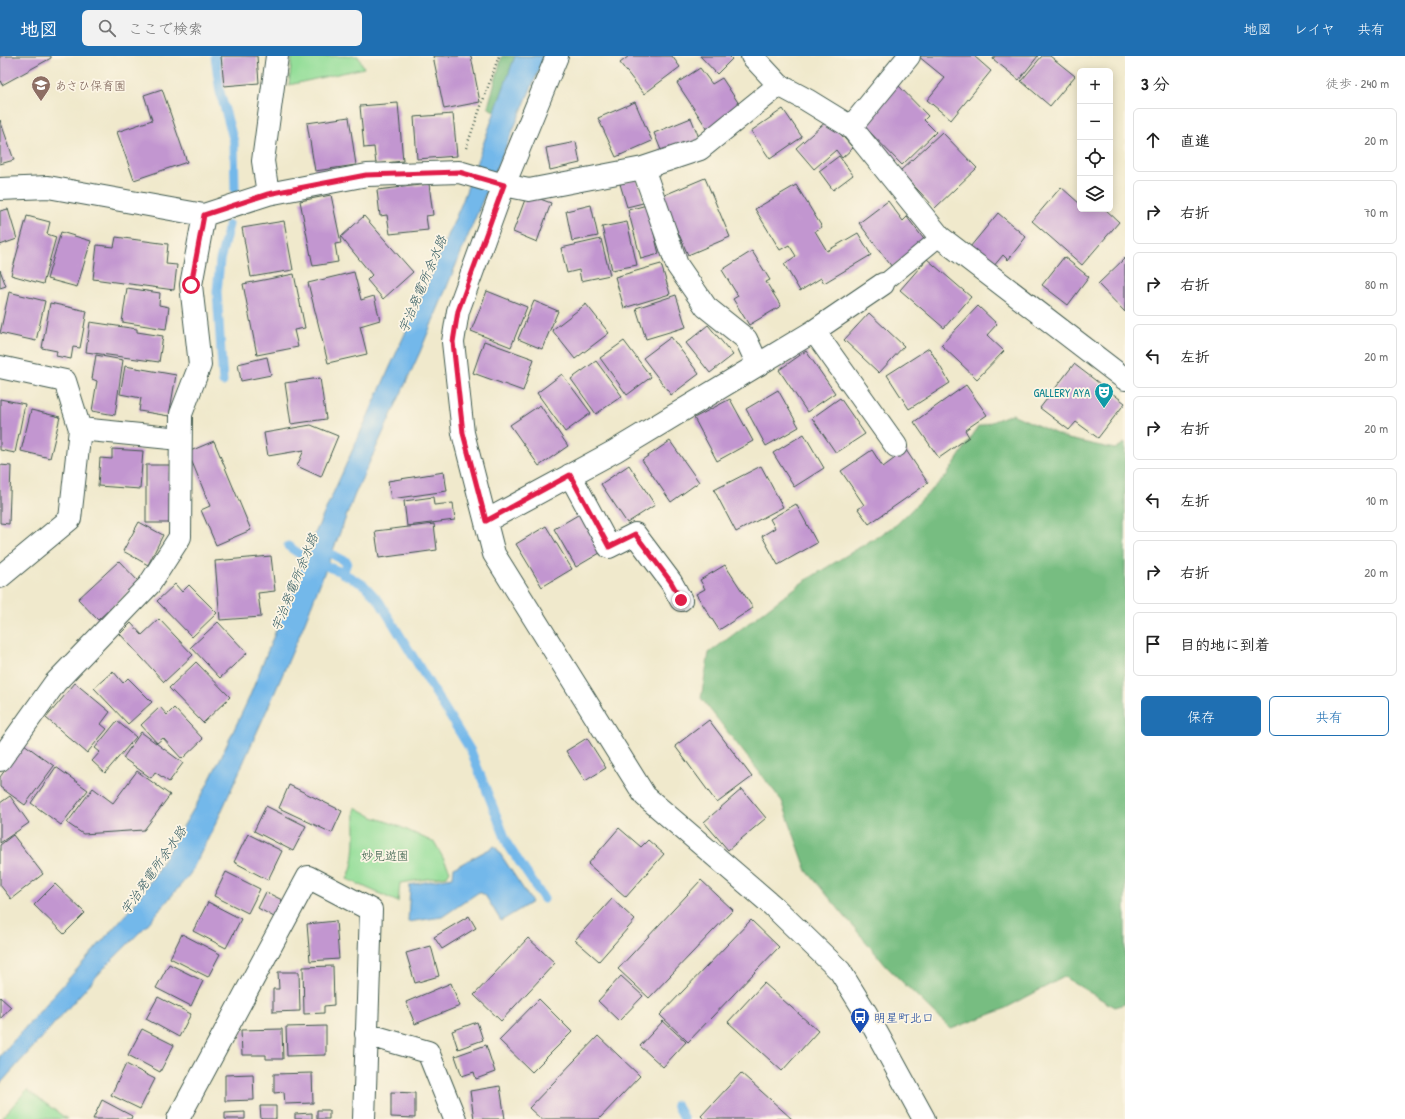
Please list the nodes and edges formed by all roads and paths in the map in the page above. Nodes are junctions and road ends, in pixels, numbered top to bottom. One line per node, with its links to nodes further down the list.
1 (277, 56): 12 (street)
2 (499, 56): 9 (path)
3 (557, 56): 10 (street)
4 (752, 56): 6 (street)
5 (909, 56): 7 (street)
6 (779, 85): 7 (street); 8 (street)
7 (851, 127): 14 (street)
8 (643, 168): 10 (street); 17 (street)
9 (459, 172): 10 (street); 12 (street)
10 (504, 185): 24 (street)
11 (0, 189): 13 (street)
12 (268, 194): 13 (street)
13 (204, 215): 21 (street)
14 (940, 238): 15 (lane); 19 (street)
15 (883, 284): 16 (street)
16 (814, 331): 17 (street); 22 (street)
17 (758, 365): 23 (street)
18 (0, 367): 20 (street)
19 (1125, 379)
20 (80, 429): 21 (street); 25 (street)
21 (180, 439): 27 (street)
22 (896, 446)
23 (570, 475): 24 (street); 26 (street)
24 (486, 521): 32 (street)
25 (0, 577)
26 (679, 585)
27 (0, 760)
28 (366, 1034): 29 (street); 30 (street); 31 (street)
29 (178, 1119)
30 (364, 1119)
31 (455, 1119)
32 (924, 1119)

